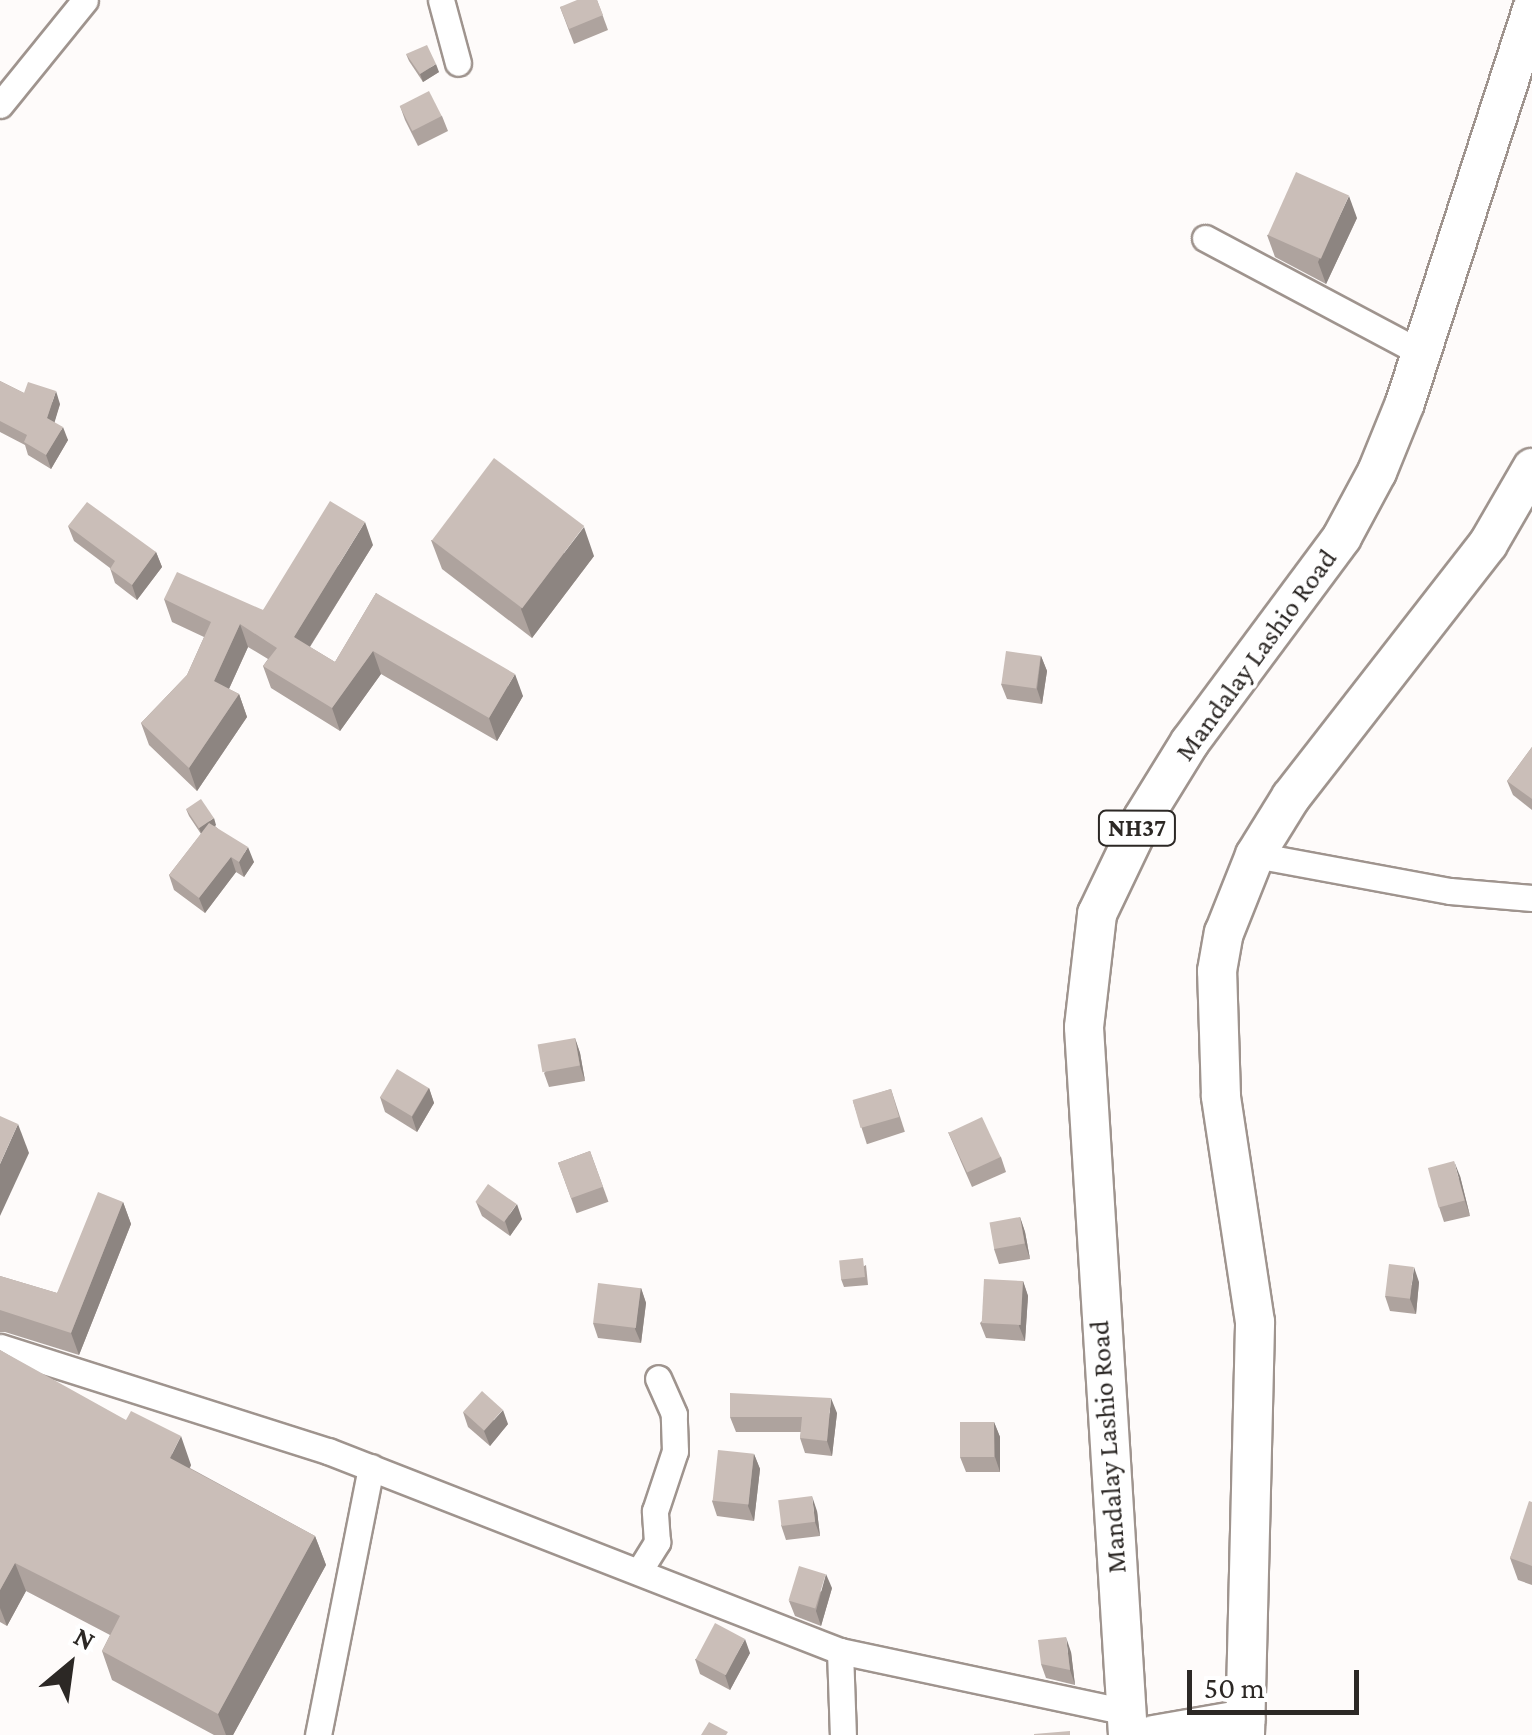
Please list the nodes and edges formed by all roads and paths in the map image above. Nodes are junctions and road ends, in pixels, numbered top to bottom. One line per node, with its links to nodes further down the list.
1 (85, 0): 5 (street)
2 (441, 0): 4 (street)
3 (1532, 10): 7 (highway, Mandalay Lashio Road / NH37)
4 (458, 63)
5 (0, 105)
6 (1205, 238): 7 (street)
7 (1422, 353): 16 (highway, Mandalay Lashio Road / NH37)
8 (1532, 470): 9 (highway)
9 (1255, 854): 10 (street); 17 (highway)
10 (1532, 898)
11 (0, 1347): 13 (street)
12 (658, 1378): 14 (street)
13 (371, 1467): 14 (street); 18 (street)
14 (641, 1568): 15 (street)
15 (840, 1651): 16 (street); 19 (street)
16 (1136, 1727): 17 (highway)
17 (1245, 1727)
18 (318, 1735)
19 (843, 1735)

